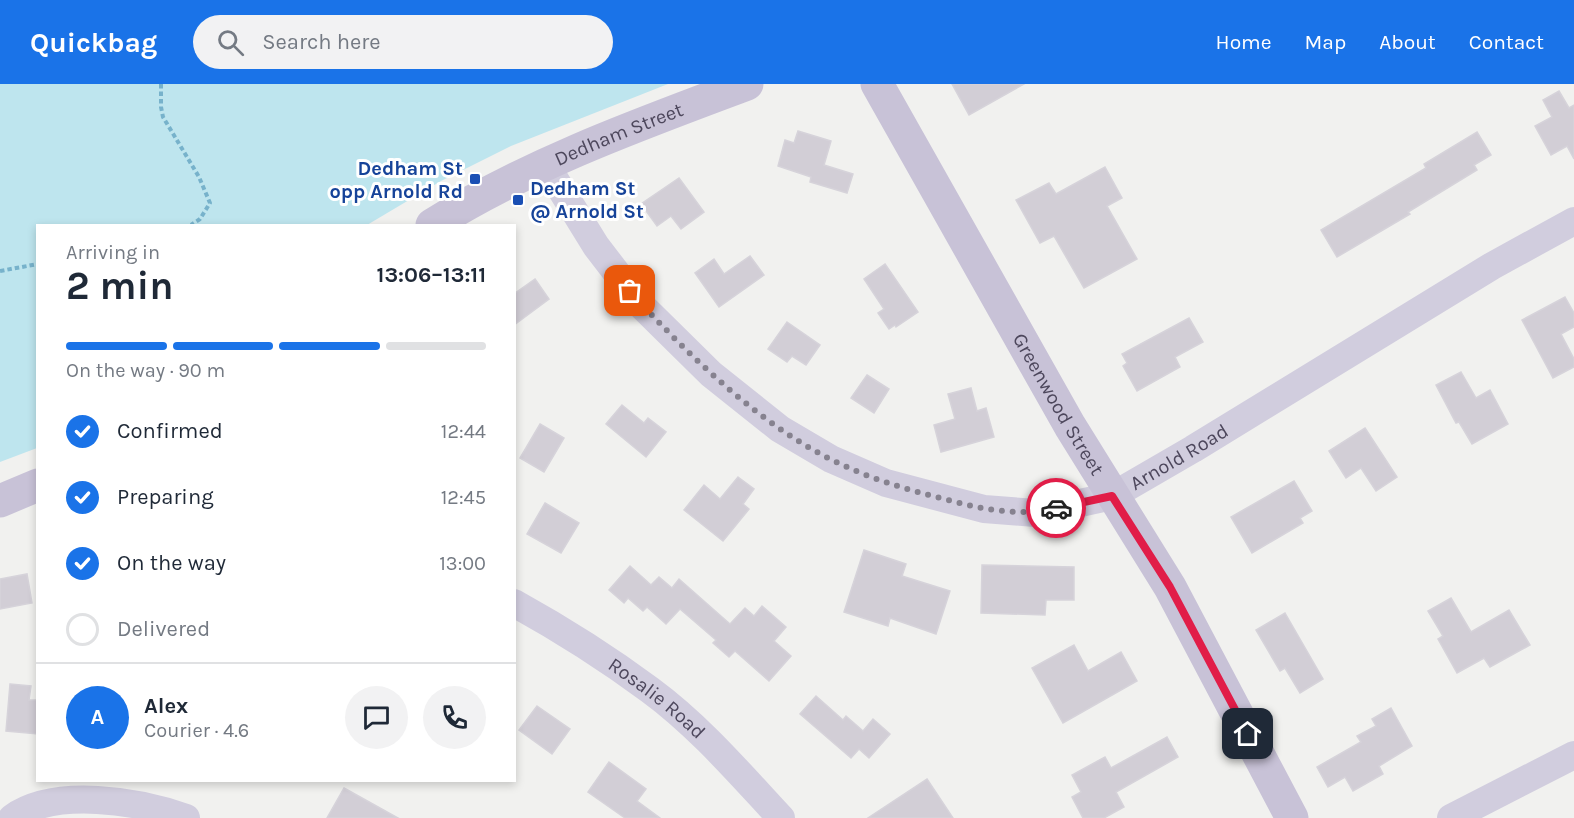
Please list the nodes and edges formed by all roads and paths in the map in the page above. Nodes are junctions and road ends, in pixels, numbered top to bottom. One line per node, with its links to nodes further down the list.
1 (162, 84): 6 (path)
2 (747, 84): 4 (street, Dedham Street)
3 (877, 84): 11 (street, Greenwood Street)
4 (546, 165): 7 (street, Dedham Street); 11 (street, Arnold Road)
5 (1574, 221): 11 (street, Arnold Road)
6 (192, 224)
7 (434, 224)
8 (36, 264): 9 (path)
9 (0, 271)
10 (36, 486): 12 (street)
11 (1112, 496): 18 (street, Greenwood Street)
12 (0, 501)
13 (516, 604): 17 (street, Rosalie Road)
14 (1574, 755): 19 (street)
15 (12, 818): 16 (street)
16 (186, 818)
17 (781, 818)
18 (1292, 818)
19 (1451, 818)

